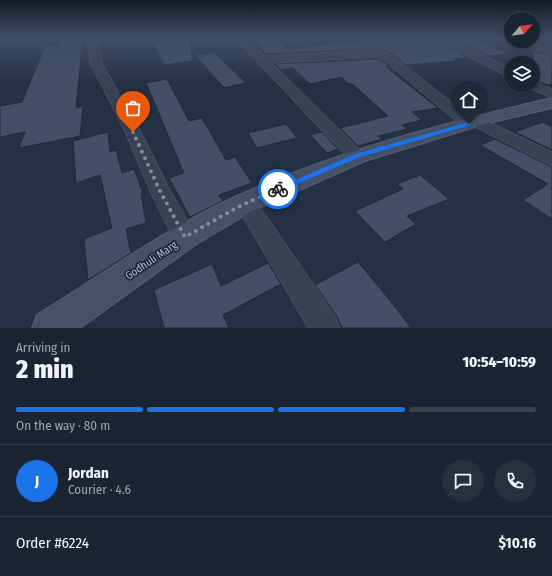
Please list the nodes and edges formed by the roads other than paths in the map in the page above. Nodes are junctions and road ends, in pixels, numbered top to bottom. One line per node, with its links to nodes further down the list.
1 (94, 53): 15 (street)
2 (256, 53): 6 (street)
3 (365, 53): 6 (street)
4 (374, 53): 11 (street)
5 (469, 53): 7 (street)
6 (263, 60): 12 (street)
7 (504, 71)
8 (540, 88): 9 (street)
9 (552, 94)
10 (552, 103): 11 (main road, Godhuli Marg)
11 (472, 123): 12 (main road, Godhuli Marg); 13 (street)
12 (358, 156): 14 (main road, Godhuli Marg)
13 (552, 160)
14 (243, 204): 15 (main road, Godhuli Marg); 17 (street)
15 (185, 237): 16 (main road, Godhuli Marg)
16 (50, 328)
17 (325, 328)

